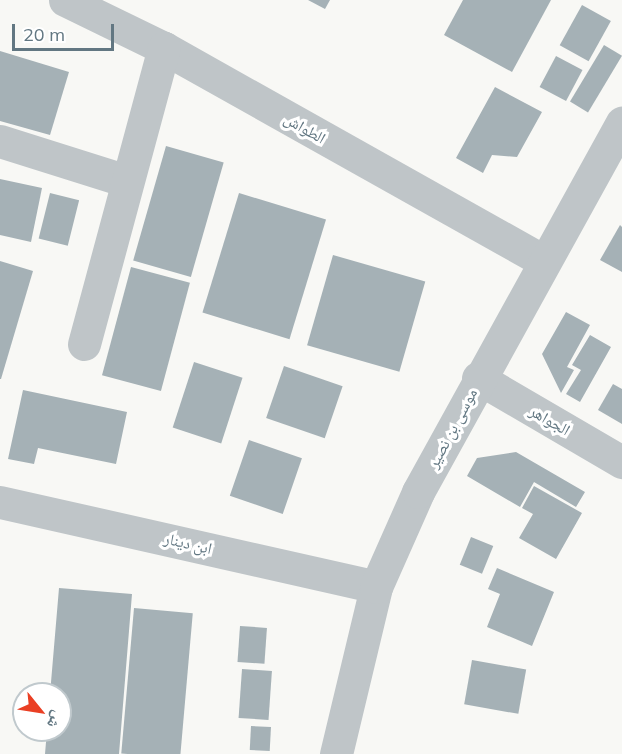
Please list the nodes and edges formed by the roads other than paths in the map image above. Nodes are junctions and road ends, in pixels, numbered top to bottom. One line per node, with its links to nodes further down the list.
1 (65, 0): 2 (street, الطواش)
2 (164, 48): 5 (street); 6 (street, الطواش)
3 (622, 123): 6 (street, موسى بن نصير)
4 (0, 141): 5 (street)
5 (127, 181): 7 (street)
6 (543, 261): 8 (street, موسى بن نصير)
7 (84, 344)
8 (478, 378): 9 (street, الجواهر); 11 (street, موسى بن نصير)
9 (622, 462)
10 (0, 502): 11 (street, ابن دينار)
11 (376, 587): 12 (street, موسى بن نصير)
12 (336, 754)

